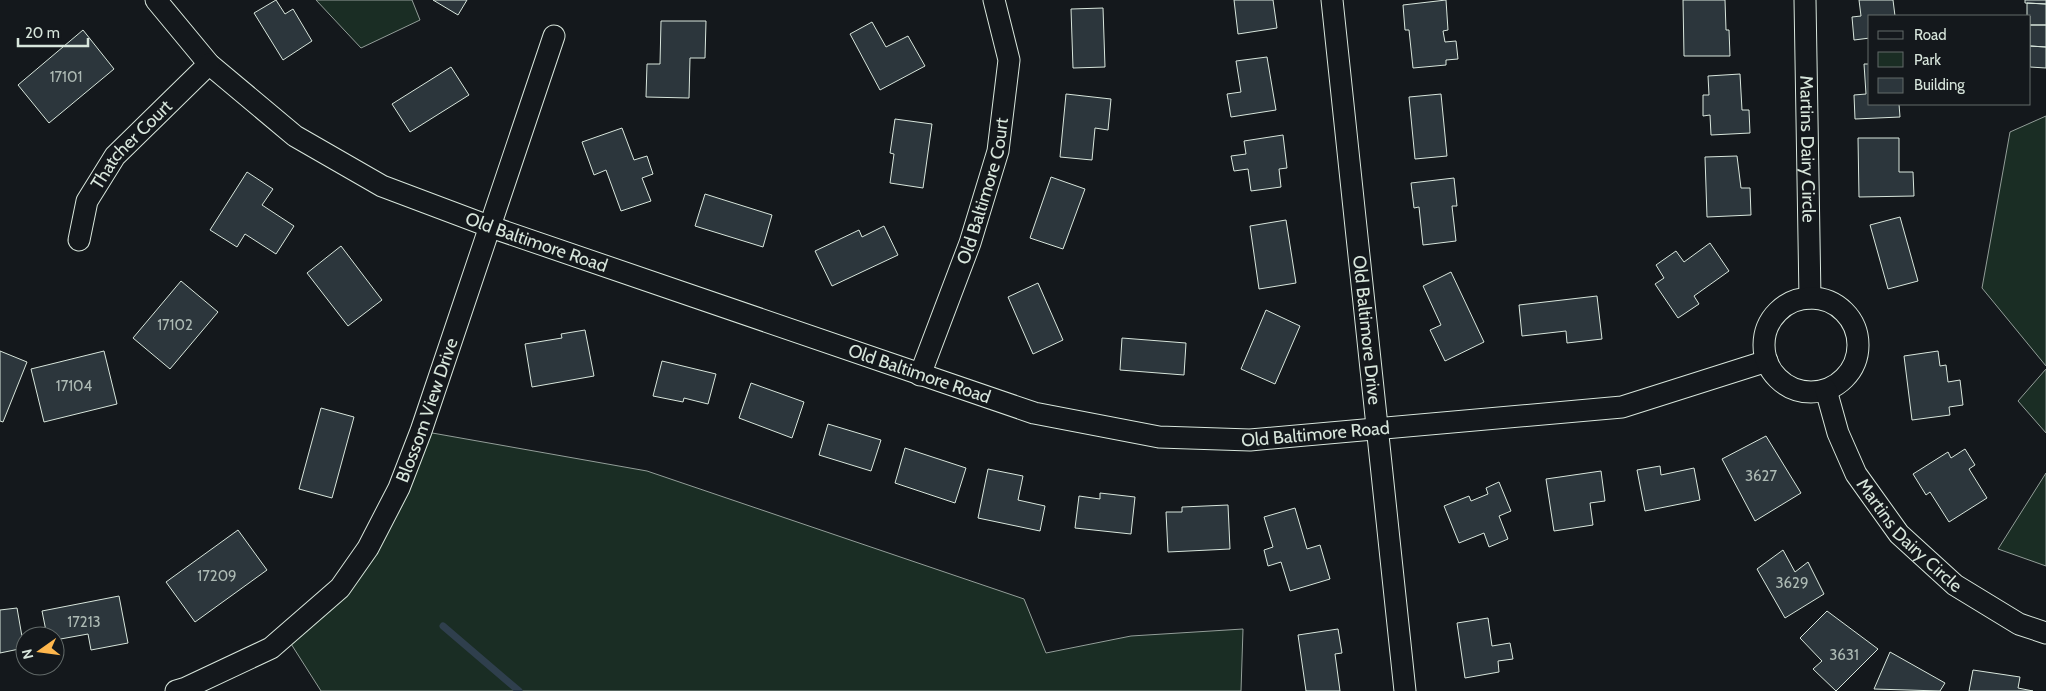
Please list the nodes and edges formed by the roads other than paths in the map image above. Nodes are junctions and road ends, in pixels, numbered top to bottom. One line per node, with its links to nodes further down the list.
1 (156, 0): 6 (street, Old Baltimore Road)
2 (994, 0): 11 (street, Old Baltimore Court)
3 (1332, 0): 13 (street, Old Baltimore Drive)
4 (1804, 0): 9 (street, Martins Dairy Circle)
5 (554, 36): 7 (street, Blossom View Drive)
6 (210, 64): 7 (street, Old Baltimore Road); 8 (street, Thatcher Court)
7 (491, 227): 11 (street, Old Baltimore Road); 15 (street, Blossom View Drive)
8 (79, 240)
9 (1810, 298): 10 (street); 12 (street)
10 (1767, 361): 12 (street); 13 (street, Old Baltimore Road)
11 (920, 375): 13 (street, Old Baltimore Road)
12 (1826, 390): 14 (street, Martins Dairy Circle)
13 (1377, 430): 16 (street, Old Baltimore Drive)
14 (2046, 632)
15 (176, 691)
16 (1405, 691)

